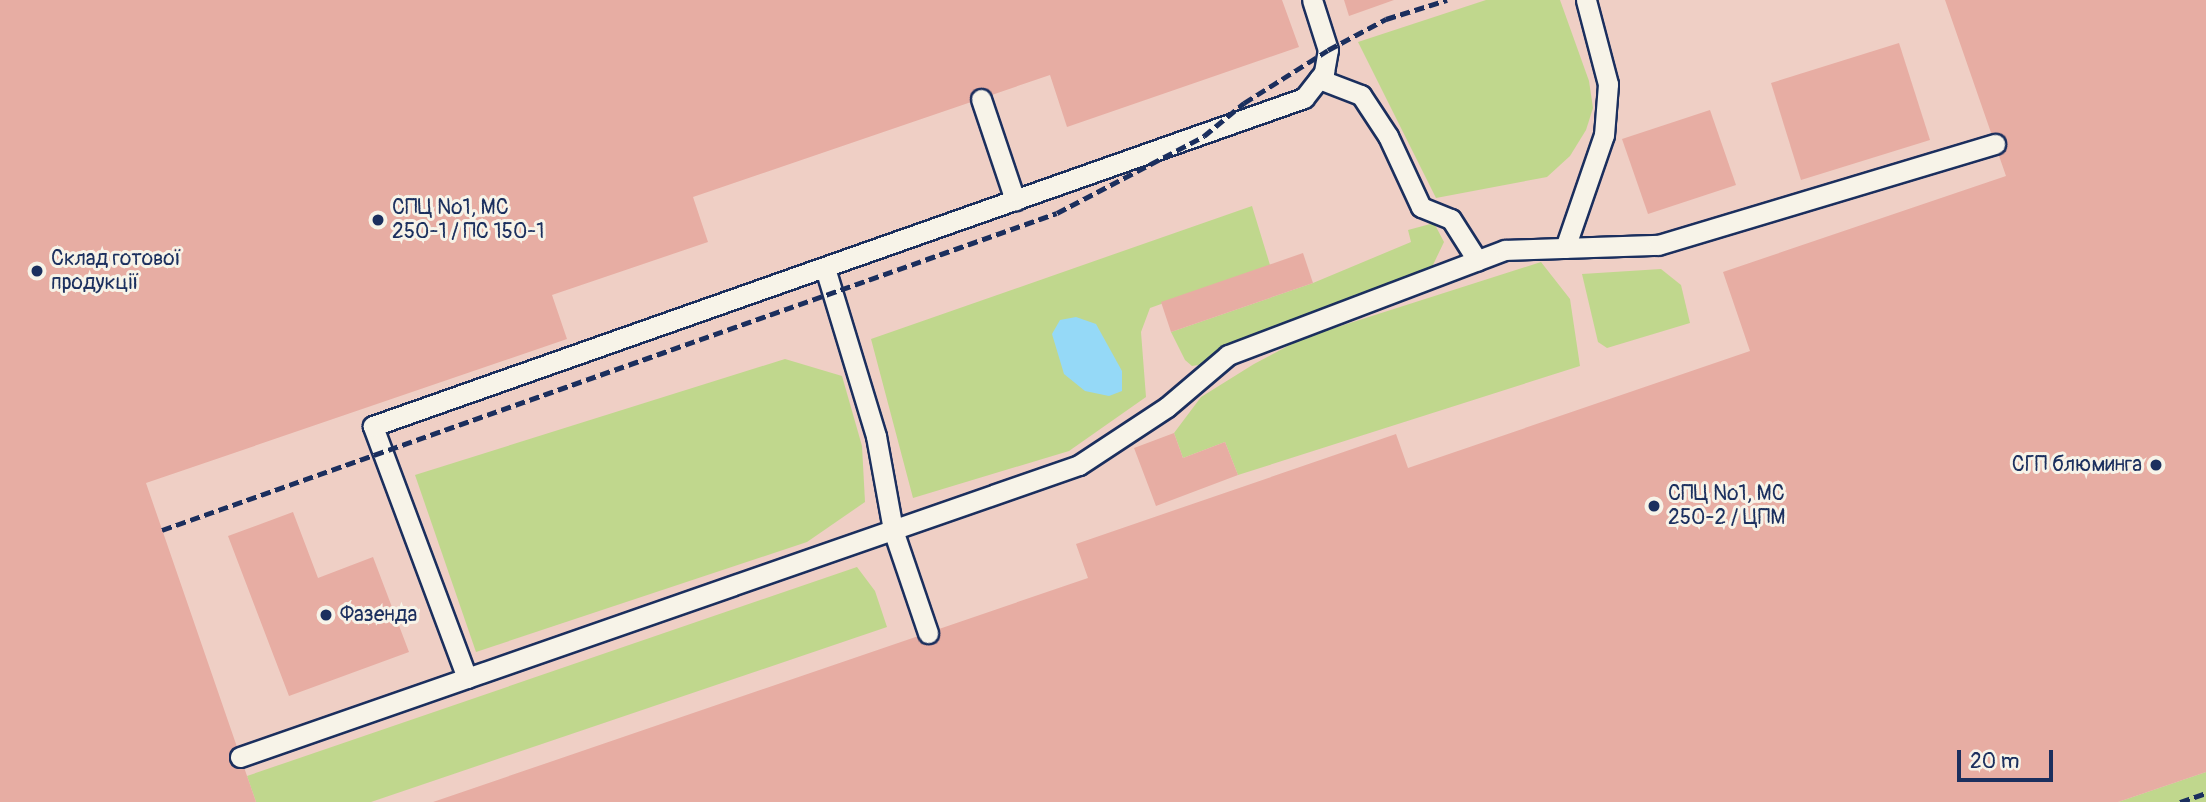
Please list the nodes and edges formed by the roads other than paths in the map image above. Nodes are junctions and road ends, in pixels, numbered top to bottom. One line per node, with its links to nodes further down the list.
1 (1312, 0): 3 (lane)
2 (1587, 0): 7 (lane)
3 (1319, 79): 6 (lane); 8 (lane)
4 (981, 99): 6 (lane)
5 (1995, 144): 7 (lane)
6 (1016, 200): 9 (lane)
7 (1565, 248): 8 (lane)
8 (1477, 260): 10 (lane)
9 (825, 268): 10 (lane); 12 (lane)
10 (893, 530): 11 (lane); 12 (lane)
11 (928, 633)
12 (467, 678): 13 (lane)
13 (240, 757)

